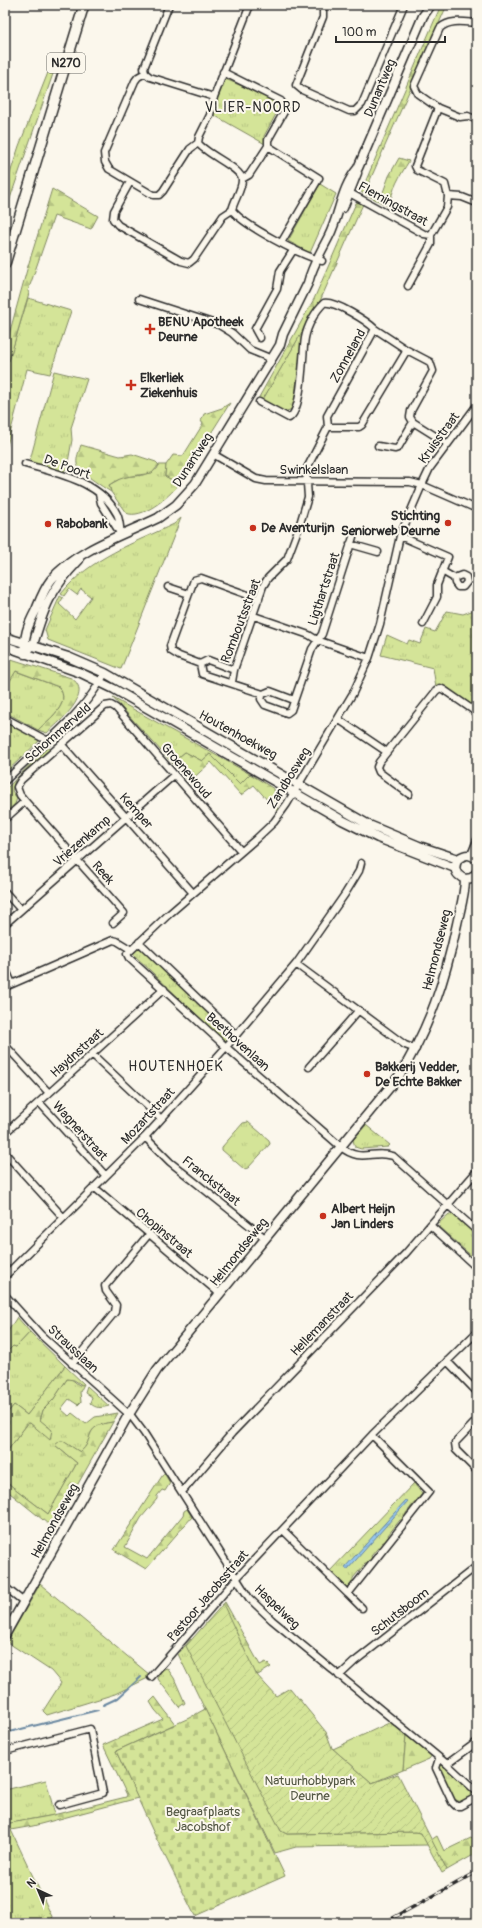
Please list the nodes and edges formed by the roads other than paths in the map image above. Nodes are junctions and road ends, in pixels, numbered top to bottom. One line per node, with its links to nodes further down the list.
1 (84, 5): 27 (main road, N270)
2 (169, 5): 11 (street)
3 (250, 5): 10 (street)
4 (323, 5): 5 (street)
5 (404, 5)
6 (425, 5): 8 (street, Dunantweg)
7 (431, 5): 8 (street, Dunantweg)
8 (423, 16): 19 (street, Dunantweg)
9 (477, 23): 13 (street)
10 (223, 72): 12 (street); 16 (street)
11 (145, 73): 12 (street); 18 (street)
12 (214, 97): 15 (street)
13 (438, 108): 14 (street); 20 (street)
14 (477, 120)
15 (198, 143): 17 (street); 18 (street)
16 (268, 146): 17 (street); 24 (street)
17 (242, 179): 22 (street)
18 (130, 182): 22 (street)
19 (348, 192): 23 (street, Flemingstraat); 26 (street, Dunantweg)
20 (448, 196): 21 (street); 23 (street)
21 (477, 202)
22 (232, 210): 24 (street)
23 (431, 235): 28 (street)
24 (282, 243): 25 (street)
25 (294, 249): 26 (street); 31 (street)
26 (319, 260): 33 (street, Dunantweg)
27 (5, 264)
28 (408, 286)
29 (139, 299): 33 (street)
30 (375, 329): 32 (street, Zonneland); 34 (street); 37 (street, Zonneland)
31 (260, 338)
32 (407, 350): 36 (street, Zonneland); 37 (street)
33 (270, 358): 40 (street, Dunantweg)
34 (259, 402)
35 (477, 405): 38 (street, Kruisstraat)
36 (413, 422): 38 (street); 39 (street, Zonneland)
37 (328, 427): 42 (street, Zonneland)
38 (448, 444): 43 (street, Kruisstraat)
39 (378, 446)
40 (213, 454): 42 (street, Swinkelslaan); 45 (street, Dunantweg)
41 (25, 464): 45 (street, De Poort)
42 (307, 482): 43 (street, Swinkelslaan); 55 (street, Romboutsstraat)
43 (422, 485): 44 (street, Swinkelslaan); 46 (street, Zandbosweg)
44 (477, 509)
45 (121, 535): 49 (street, Dunantweg)
46 (400, 536): 51 (street); 64 (street, Zandbosweg)
47 (353, 537): 48 (street, Ligthartstraat)
48 (350, 544): 50 (street, Ligthartstraat); 59 (street, Ligthartstraat)
49 (86, 552): 60 (street, Dunantweg); 61 (street, Dunantweg)
50 (378, 552)
51 (442, 572): 52 (street); 57 (street)
52 (454, 578)
53 (168, 587): 54 (street)
54 (189, 594): 55 (street); 65 (street)
55 (259, 599): 56 (street, Romboutsstraat)
56 (254, 616): 59 (street, Ligthartstraat); 66 (street, Romboutsstraat)
57 (423, 624)
58 (5, 637): 60 (street, Houtenhoekweg)
59 (317, 640): 64 (street, Ligthartstraat); 71 (street)
60 (23, 642): 61 (street, Houtenhoekweg); 63 (street)
61 (33, 645): 63 (street, Dunantweg); 67 (street, Houtenhoekweg)
62 (5, 646): 63 (street, Houtenhoekweg)
63 (25, 654): 68 (street, Houtenhoekweg)
64 (370, 658): 75 (street, Zandbosweg)
65 (200, 664): 66 (street); 69 (street)
66 (234, 670): 69 (street, Romboutsstraat)
67 (105, 673): 68 (street, Schommerveld); 81 (street, Houtenhoekweg)
68 (100, 682): 76 (street, Schommerveld); 82 (street, Houtenhoekweg)
69 (232, 682): 70 (street)
70 (263, 694): 71 (street); 71 (street)
71 (294, 700)
72 (114, 706): 77 (street, Schommerveld); 79 (street, Groenewoud)
73 (477, 716): 78 (street)
74 (5, 718): 76 (street, Schommerveld)
75 (338, 719): 78 (street); 81 (street, Zandbosweg)
76 (48, 741): 80 (street, Schommerveld)
77 (62, 744): 84 (street, Schommerveld); 85 (street, Kemper)
78 (387, 752): 83 (street)
79 (174, 775): 85 (street, Vriezenkamp); 88 (street, Groenewoud)
80 (5, 780)
81 (300, 784): 82 (street, Zandbosweg); 90 (street, Houtenhoekweg)
82 (295, 792): 88 (street, Zandbosweg); 93 (street, Houtenhoekweg)
83 (409, 794)
84 (25, 801): 86 (street); 91 (street, Reek)
85 (127, 817): 91 (street, Vriezenkamp); 97 (street, Kemper)
86 (5, 819)
87 (477, 840): 89 (street)
88 (241, 851): 97 (street, Zandbosweg)
89 (474, 858): 90 (street)
90 (458, 859): 93 (street)
91 (77, 861): 98 (street, Vriezenkamp); 99 (street, Reek)
92 (361, 863): 103 (street, Mozartstraat)
93 (455, 868): 95 (street)
94 (477, 872): 95 (street)
95 (465, 879): 112 (street, Helmondseweg)
96 (5, 892): 98 (street)
97 (194, 893): 101 (street, Zandbosweg)
98 (21, 910): 100 (street, Vriezenkamp)
99 (113, 922)
100 (5, 924)
101 (139, 942): 102 (street, Zandbosweg); 109 (street, Beethovenlaan)
102 (130, 949): 105 (street); 107 (street, Beethovenlaan)
103 (296, 964): 108 (street); 109 (street, Mozartstraat)
104 (5, 967): 105 (street)
105 (12, 984): 106 (street)
106 (5, 987)
107 (164, 989): 111 (street, Beethovenlaan); 113 (street, Haydnstraat)
108 (359, 1010): 112 (street); 114 (street)
109 (236, 1035): 111 (street, Mozartstraat)
110 (5, 1045): 115 (street)
111 (226, 1047): 117 (street, Mozartstraat); 120 (street, Beethovenlaan)
112 (416, 1050): 120 (street, Helmondseweg)
113 (92, 1054): 115 (street, Haydnstraat); 117 (street)
114 (309, 1067)
115 (49, 1093): 116 (street, Haydnstraat)
116 (39, 1102): 118 (street, Haydnstraat); 123 (street, Wagnerstraat)
117 (161, 1119): 119 (street, Mozartstraat)
118 (5, 1133)
119 (145, 1137): 123 (street, Mozartstraat); 130 (street, Franckstraat)
120 (341, 1147): 125 (street, Beethovenlaan); 130 (street, Helmondseweg)
121 (5, 1152): 126 (street)
122 (477, 1171): 125 (street, Hellemanstraat)
123 (105, 1175): 124 (street, Mozartstraat)
124 (94, 1187): 126 (street, Mozartstraat); 129 (street, Chopinstraat)
125 (447, 1205): 127 (street, Hellemanstraat); 128 (street, Beethovenlaan)
126 (63, 1217): 133 (street, Mozartstraat)
127 (430, 1225): 132 (street); 144 (street, Hellemanstraat)
128 (477, 1231)
129 (149, 1234): 134 (street, Chopinstraat); 138 (street)
130 (266, 1238): 134 (street, Helmondseweg)
131 (5, 1265): 133 (street)
132 (477, 1268)
133 (8, 1273)
134 (220, 1294): 140 (street, Helmondseweg)
135 (5, 1295): 138 (street, Strausslaan)
136 (477, 1332): 137 (street, Pastoor Jacobsstraat)
137 (447, 1361): 139 (street); 142 (street, Pastoor Jacobsstraat)
138 (72, 1364): 140 (street, Strausslaan)
139 (477, 1392)
140 (129, 1414): 144 (street, Haspelweg); 150 (street, Helmondseweg)
141 (477, 1420): 143 (street)
142 (372, 1435): 145 (street, Pastoor Jacobsstraat); 149 (street)
143 (477, 1471)
144 (182, 1492): 147 (street, Haspelweg)
145 (282, 1530): 147 (street, Pastoor Jacobsstraat); 149 (street)
146 (477, 1566): 153 (street, Schutsboom)
147 (236, 1579): 153 (street, Haspelweg); 154 (street, Pastoor Jacobsstraat)
148 (5, 1587): 150 (street)
149 (348, 1594): 151 (street)
150 (24, 1602): 152 (street, Helmondseweg)
151 (362, 1608)
152 (5, 1635)
153 (338, 1676): 157 (street, Haspelweg)
154 (151, 1678)
155 (477, 1742): 158 (street)
156 (5, 1751): 161 (street)
157 (439, 1759): 158 (street, Haspelweg); 160 (street)
158 (447, 1764): 159 (street, Haspelweg)
159 (477, 1792)
160 (477, 1797)
161 (59, 1805)

